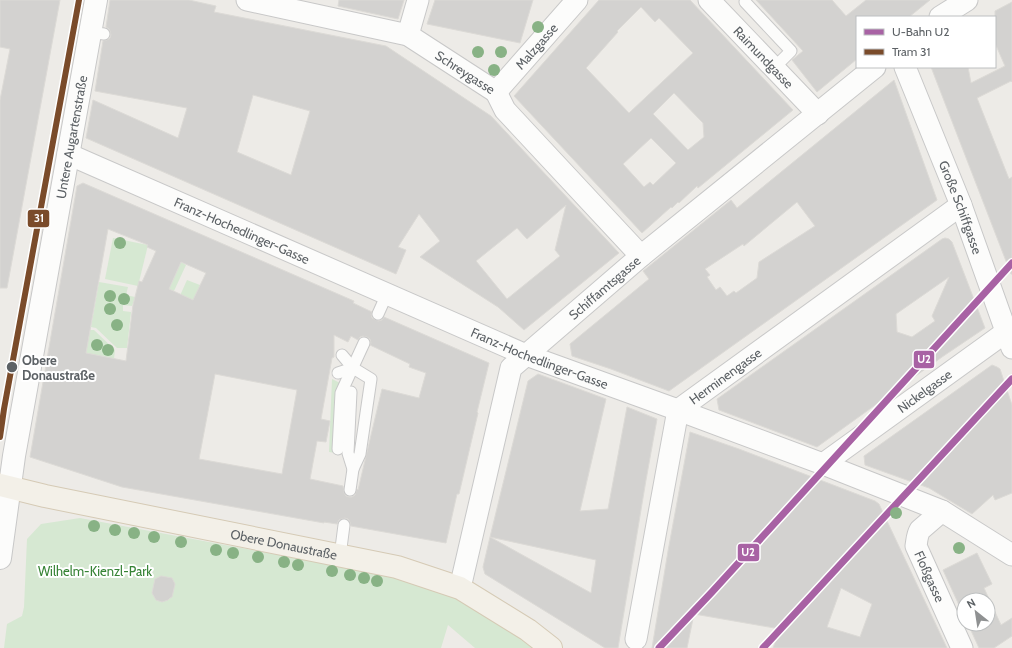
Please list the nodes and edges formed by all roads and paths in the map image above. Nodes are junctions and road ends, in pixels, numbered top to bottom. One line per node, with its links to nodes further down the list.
1 (96, 0): 16 (street, Untere Augartenstraße)
2 (247, 0): 8 (street, Schreygasse)
3 (418, 0): 10 (street)
4 (577, 0): 14 (street, Malzgasse)
5 (709, 0): 11 (street, Raimundgasse)
6 (967, 0): 9 (street)
7 (745, 2): 11 (lane)
8 (288, 4): 10 (street, Schreygasse)
9 (942, 16)
10 (408, 35): 14 (street, Schreygasse)
11 (774, 68): 15 (street, Raimundgasse)
12 (874, 68): 15 (street, Schiffamtsgasse)
13 (906, 68): 17 (street, Große Schiffgasse)
14 (496, 92): 18 (street, Schreygasse)
15 (818, 114): 18 (street, Schiffamtsgasse)
16 (68, 154): 19 (street, Franz-Hochedlinger-Gasse); 32 (street, Untere Augartenstraße)
17 (961, 205): 21 (street, Große Schiffgasse); 28 (street, Herminengasse)
18 (641, 256): 24 (street, Schiffamtsgasse)
19 (387, 294): 20 (lane); 24 (street, Franz-Hochedlinger-Gasse)
20 (378, 314)
21 (1009, 340): 30 (street, Nickelgasse)
22 (364, 343): 25 (lane)
23 (342, 355): 25 (lane)
24 (526, 355): 28 (street, Franz-Hochedlinger-Gasse); 39 (street, Schiffamtsgasse)
25 (353, 368): 26 (lane); 29 (lane); 31 (lane)
26 (338, 373)
27 (351, 392): 31 (lane)
28 (678, 410): 30 (street, Franz-Hochedlinger-Gasse); 40 (street, Herminengasse)
29 (338, 449)
30 (823, 464): 34 (street, Franz-Hochedlinger-Gasse)
31 (353, 469): 33 (lane)
32 (5, 486): 37 (main road, Obere Donaustraße); 38 (street, Untere Augartenstraße)
33 (350, 490)
34 (942, 511): 36 (street, Franz-Hochedlinger-Gasse); 42 (street, Floßgasse)
35 (344, 525): 37 (lane)
36 (1012, 555)
37 (340, 556): 39 (main road, Obere Donaustraße)
38 (0, 558)
39 (460, 588): 41 (main road, Obere Donaustraße)
40 (636, 639)
41 (551, 648)
42 (962, 648)

